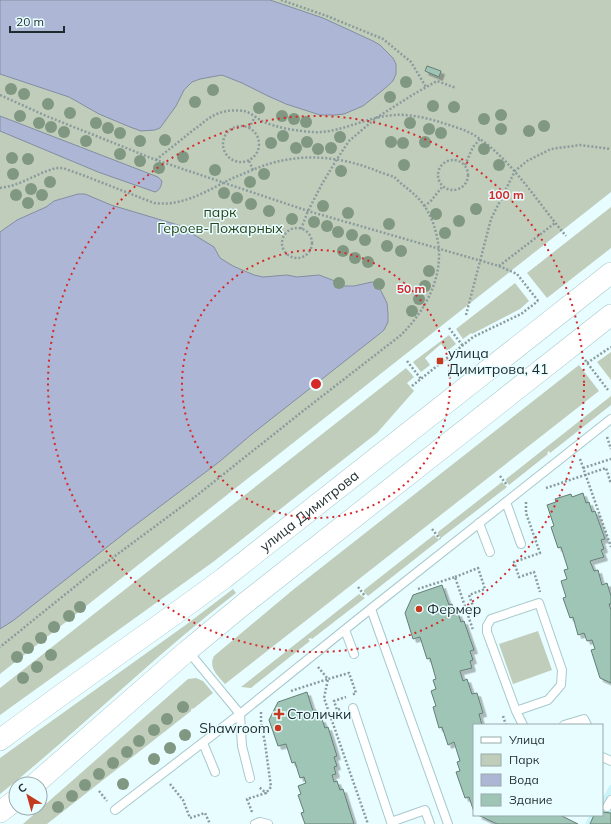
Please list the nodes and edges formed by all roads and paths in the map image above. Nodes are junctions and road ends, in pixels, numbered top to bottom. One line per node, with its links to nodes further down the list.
1 (281, 0): 2 (path)
2 (426, 87): 3 (path); 6 (path)
3 (456, 88)
4 (0, 95): 11 (path)
5 (255, 117): 6 (path); 7 (path); 11 (path)
6 (376, 118): 8 (path); 10 (path)
7 (248, 128): 12 (path); 12 (path)
8 (480, 139): 13 (path); 15 (path)
9 (611, 148): 15 (path)
10 (337, 159): 14 (path); 19 (path); 20 (path)
11 (156, 160): 16 (path)
12 (249, 161): 14 (path)
13 (464, 165): 17 (path); 17 (path)
14 (253, 170): 16 (path)
15 (515, 171): 21 (path); 25 (path)
16 (225, 183): 18 (path); 20 (path)
17 (443, 186): 19 (path)
18 (0, 188)
19 (424, 206): 24 (path)
20 (308, 211): 22 (path); 24 (path)
21 (555, 223): 23 (path); 26 (path)
22 (300, 229): 22 (path)
23 (566, 236)
24 (438, 249): 25 (path); 57 (path)
25 (479, 261): 26 (path); 28 (path)
26 (499, 266): 31 (path)
27 (611, 273): 73 (street, улица Димитрова)
28 (466, 315)
29 (611, 315): 58 (street)
30 (449, 328): 31 (path)
31 (463, 346): 34 (path)
32 (611, 346): 36 (path)
33 (407, 361): 34 (path)
34 (421, 379): 35 (path)
35 (412, 386)
36 (608, 390)
37 (611, 420): 38 (lane)
38 (575, 447): 40 (path); 45 (lane)
39 (611, 459): 40 (path)
40 (583, 468): 41 (path)
41 (586, 475): 42 (path); 43 (path); 48 (path)
42 (611, 484)
43 (541, 490)
44 (530, 497): 50 (path)
45 (506, 502): 46 (lane); 47 (lane)
46 (479, 523): 49 (lane); 52 (lane)
47 (521, 544)
48 (611, 547)
49 (490, 552)
50 (534, 574)
51 (455, 577): 52 (path); 54 (path); 56 (path)
52 (398, 588): 53 (lane)
53 (371, 609): 55 (lane); 86 (lane)
54 (486, 626): 67 (lane); 67 (lane)
55 (345, 630): 59 (lane); 60 (lane)
56 (475, 636)
57 (0, 648)
58 (187, 651): 68 (lane); 77 (street)
59 (354, 654)
60 (311, 657): 61 (path); 68 (lane)
61 (328, 679): 62 (path); 63 (path); 84 (path)
62 (291, 691)
63 (335, 703)
64 (263, 708): 79 (path)
65 (353, 708): 85 (lane)
66 (500, 710): 69 (path)
67 (516, 711): 70 (lane)
68 (240, 714): 74 (lane); 78 (lane)
69 (506, 724)
70 (522, 724)
71 (567, 724): 72 (lane)
72 (586, 724)
73 (0, 740)
74 (203, 743): 75 (lane); 76 (lane)
75 (215, 772)
76 (162, 775): 80 (lane); 81 (path)
77 (44, 776)
78 (250, 778)
79 (248, 801)
80 (115, 810)
81 (210, 824)
82 (255, 824): 83 (lane)
83 (268, 824)
84 (368, 824)
85 (430, 824)
86 (448, 824)

